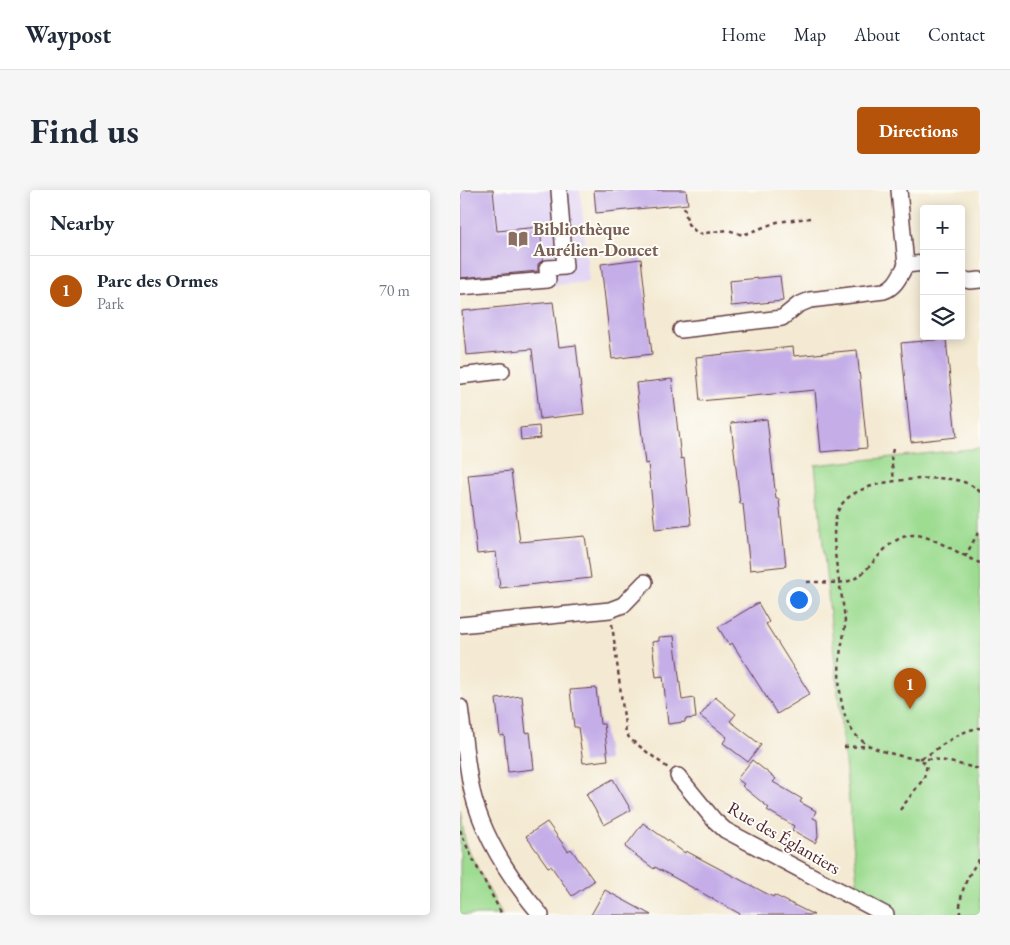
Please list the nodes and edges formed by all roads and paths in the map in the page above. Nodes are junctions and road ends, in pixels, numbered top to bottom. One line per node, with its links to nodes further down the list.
1 (558, 190): 9 (street)
2 (899, 190): 6 (street)
3 (684, 207): 4 (path)
4 (810, 218)
5 (920, 263): 6 (street)
6 (906, 265): 10 (street)
7 (965, 280): 8 (street)
8 (980, 280)
9 (460, 287)
10 (680, 330)
11 (502, 371): 12 (street)
12 (460, 376)
13 (893, 449): 14 (path)
14 (894, 480): 15 (path); 21 (path)
15 (980, 492)
16 (980, 529): 17 (path)
17 (965, 557): 18 (path); 21 (path)
18 (980, 562)
19 (645, 582): 22 (street)
20 (807, 582): 21 (path)
21 (840, 582): 26 (path)
22 (610, 610): 23 (street); 30 (path)
23 (460, 625)
24 (460, 707): 31 (street)
25 (980, 728): 28 (path)
26 (870, 746): 27 (path); 28 (path)
27 (844, 747)
28 (920, 758): 29 (path); 32 (path)
29 (980, 769)
30 (678, 776): 37 (street, Rue des Églantiers)
31 (466, 793): 36 (street)
32 (900, 810)
33 (460, 830): 35 (path)
34 (980, 858): 38 (path)
35 (502, 915)
36 (541, 915)
37 (886, 915)
38 (960, 915)

